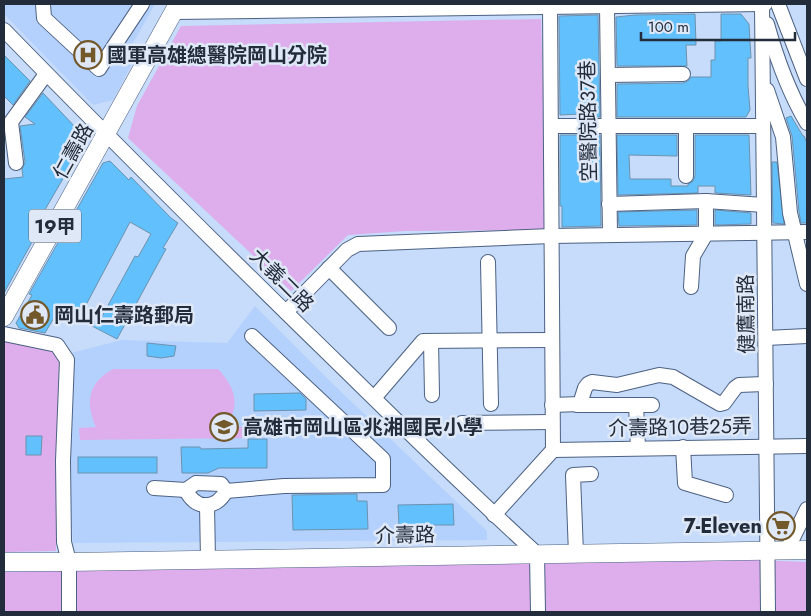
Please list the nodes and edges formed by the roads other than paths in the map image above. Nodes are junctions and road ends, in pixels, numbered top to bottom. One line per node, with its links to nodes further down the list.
1 (43, 4): 2 (street)
2 (142, 4)
3 (763, 4): 7 (street); 13 (street, 健鷹南路); 15 (street)
4 (778, 4): 14 (street)
5 (574, 5): 6 (street); 7 (street)
6 (550, 6): 8 (street); 16 (street)
7 (607, 6): 12 (street, 空醫院路37巷)
8 (176, 8): 20 (main road, 仁壽路 / 19甲)
9 (4, 30): 10 (street, 大義二路)
10 (46, 74): 20 (street, 大義二路); 21 (street)
11 (683, 74): 12 (street)
12 (608, 75): 17 (street, 空醫院路37巷)
13 (763, 77): 19 (street, 健鷹南路); 26 (street, 健鷹南路)
14 (807, 79)
15 (807, 123)
16 (551, 126): 17 (street); 30 (street)
17 (608, 126): 18 (street); 24 (street, 空醫院路37巷)
18 (686, 126): 19 (street); 22 (street)
19 (764, 126): 25 (street, 健鷹南路)
20 (107, 135): 35 (street, 大義二路); 36 (main road, 仁壽路 / 19甲)
21 (16, 163)
22 (686, 176)
23 (706, 201): 24 (street); 25 (street); 28 (street)
24 (609, 204): 29 (street, 空醫院路37巷)
25 (764, 205): 27 (street, 健鷹南路)
26 (801, 232): 27 (street); 33 (street, 健鷹南路)
27 (765, 233): 28 (street); 41 (street, 健鷹南路)
28 (706, 234): 29 (street); 34 (street)
29 (610, 235): 30 (street)
30 (551, 236): 32 (street); 43 (street)
31 (488, 262): 42 (street)
32 (329, 268): 35 (street); 37 (street)
33 (807, 284)
34 (691, 288)
35 (286, 312): 47 (street, 大義二路)
36 (4, 317)
37 (389, 328)
38 (4, 334): 75 (street)
39 (252, 336): 63 (street)
40 (807, 336): 41 (street)
41 (766, 338): 45 (street, 健鷹南路)
42 (490, 340): 43 (street); 44 (street); 48 (street)
43 (552, 340): 49 (street)
44 (431, 341): 46 (street); 47 (street)
45 (766, 384): 50 (street); 55 (street, 健鷹南路)
46 (432, 395)
47 (374, 398): 67 (street, 大義二路)
48 (491, 404)
49 (552, 405): 50 (street); 53 (street)
50 (577, 405): 51 (street)
51 (636, 405): 52 (street); 58 (street)
52 (652, 405)
53 (552, 422): 54 (street); 59 (street)
54 (462, 423)
55 (767, 446): 56 (street, 介壽路10巷25弄); 57 (street, 介壽路10巷25弄); 70 (street, 健鷹南路)
56 (807, 446)
57 (683, 447): 58 (street, 介壽路10巷25弄); 64 (street)
58 (638, 448): 59 (street, 介壽路10巷25弄)
59 (553, 450): 67 (street)
60 (591, 474): 72 (street)
61 (154, 488): 62 (street)
62 (186, 490): 63 (street); 65 (street)
63 (226, 491): 65 (street)
64 (726, 494)
65 (207, 505): 73 (street)
66 (807, 509): 68 (street)
67 (494, 515): 71 (street, 大義二路)
68 (787, 550): 69 (main road, 介壽路); 70 (main road, 介壽路)
69 (807, 550)
70 (768, 551): 72 (main road, 介壽路); 78 (street, 健鷹南路)
71 (537, 554): 72 (main road, 介壽路); 73 (main road, 介壽路); 77 (street)
72 (576, 554)
73 (208, 559): 75 (main road, 介壽路)
74 (4, 562): 75 (main road, 介壽路)
75 (69, 562): 76 (street)
76 (68, 612)
77 (538, 612)
78 (768, 612)

